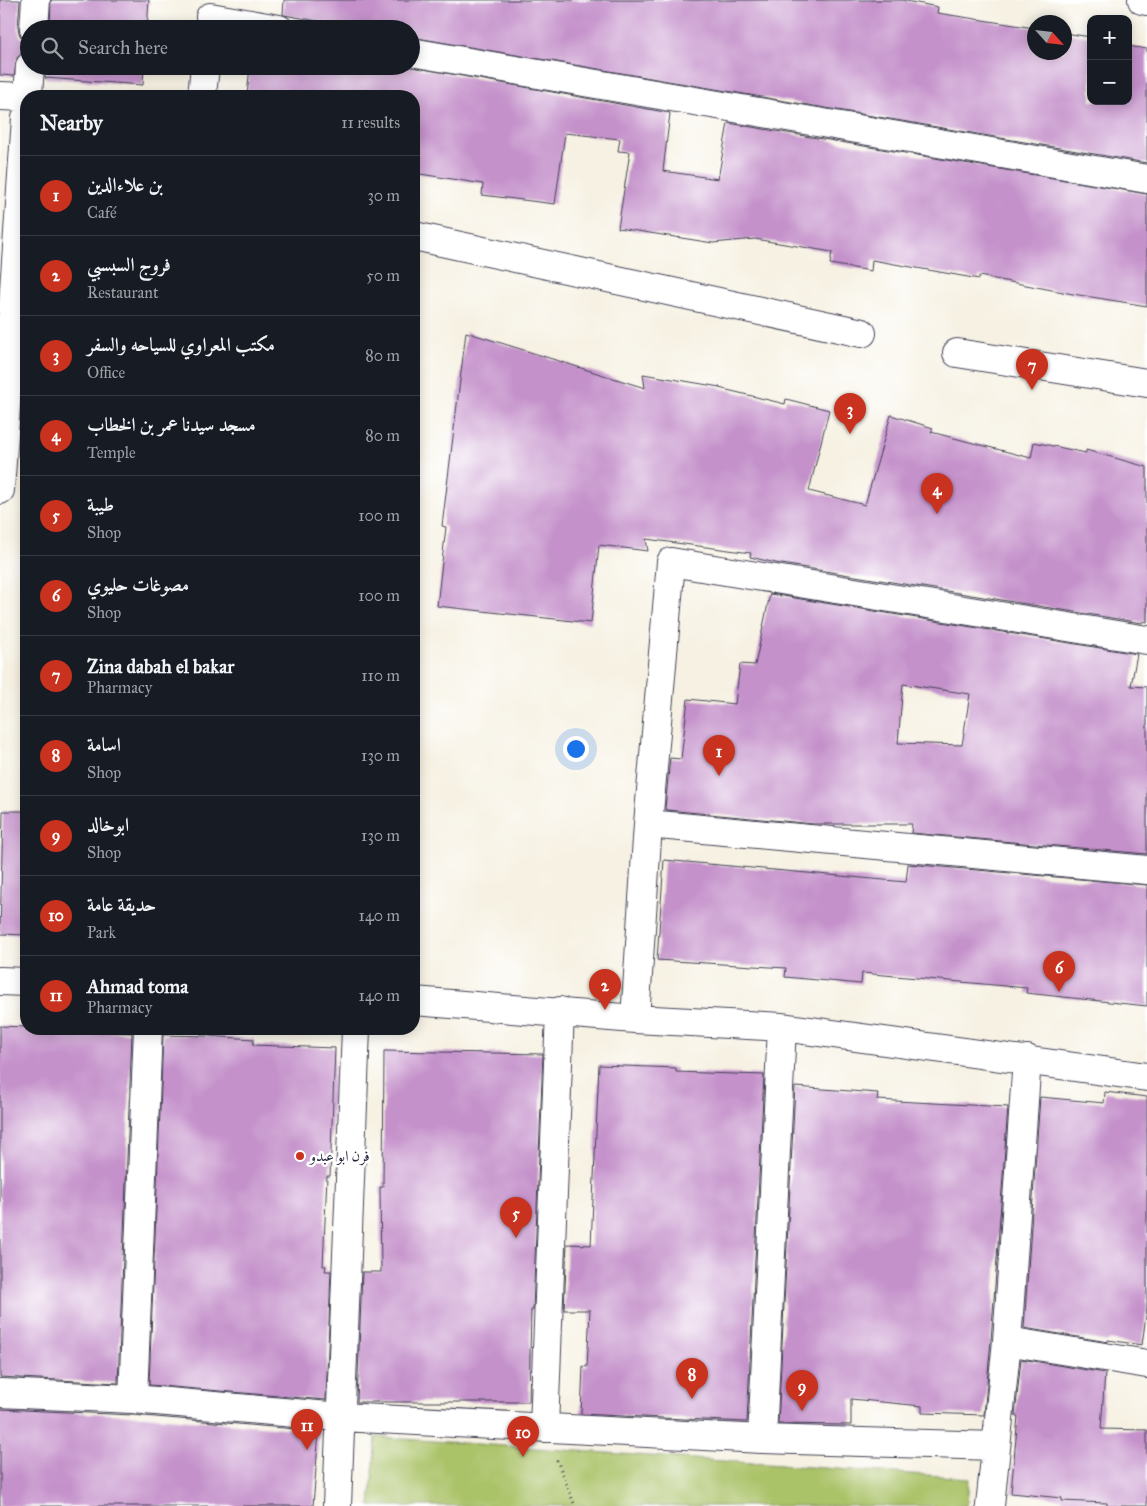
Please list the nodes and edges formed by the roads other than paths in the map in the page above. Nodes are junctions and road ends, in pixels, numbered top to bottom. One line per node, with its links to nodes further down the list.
1 (36, 0): 5 (street)
2 (1142, 0): 3 (street)
3 (1147, 1)
4 (210, 15): 6 (street)
5 (35, 20)
6 (235, 20)
7 (420, 54): 14 (street)
8 (29, 75): 10 (street)
9 (204, 75): 11 (street)
10 (28, 90)
11 (203, 90)
12 (0, 96): 13 (street)
13 (20, 97)
14 (1147, 179)
15 (20, 204): 20 (street)
16 (420, 237): 17 (street)
17 (862, 334)
18 (957, 353): 19 (street)
19 (1147, 383)
20 (0, 490)
21 (1147, 640): 22 (street)
22 (648, 824): 23 (street); 28 (street)
23 (1147, 870)
24 (0, 981): 25 (street)
25 (20, 982)
26 (420, 1001): 27 (street)
27 (560, 1011): 28 (street); 39 (street)
28 (636, 1019): 29 (street)
29 (782, 1027): 32 (street); 40 (street)
30 (148, 1035): 37 (street)
31 (356, 1035): 38 (street)
32 (1026, 1060): 33 (street); 34 (street)
33 (1147, 1077)
34 (1007, 1341): 35 (street); 41 (street)
35 (1147, 1364)
36 (0, 1393): 37 (street)
37 (133, 1399): 38 (street)
38 (341, 1417): 39 (street); 42 (street)
39 (544, 1428): 40 (street)
40 (762, 1439): 41 (street)
41 (995, 1446): 43 (street)
42 (337, 1506)
43 (992, 1506)

